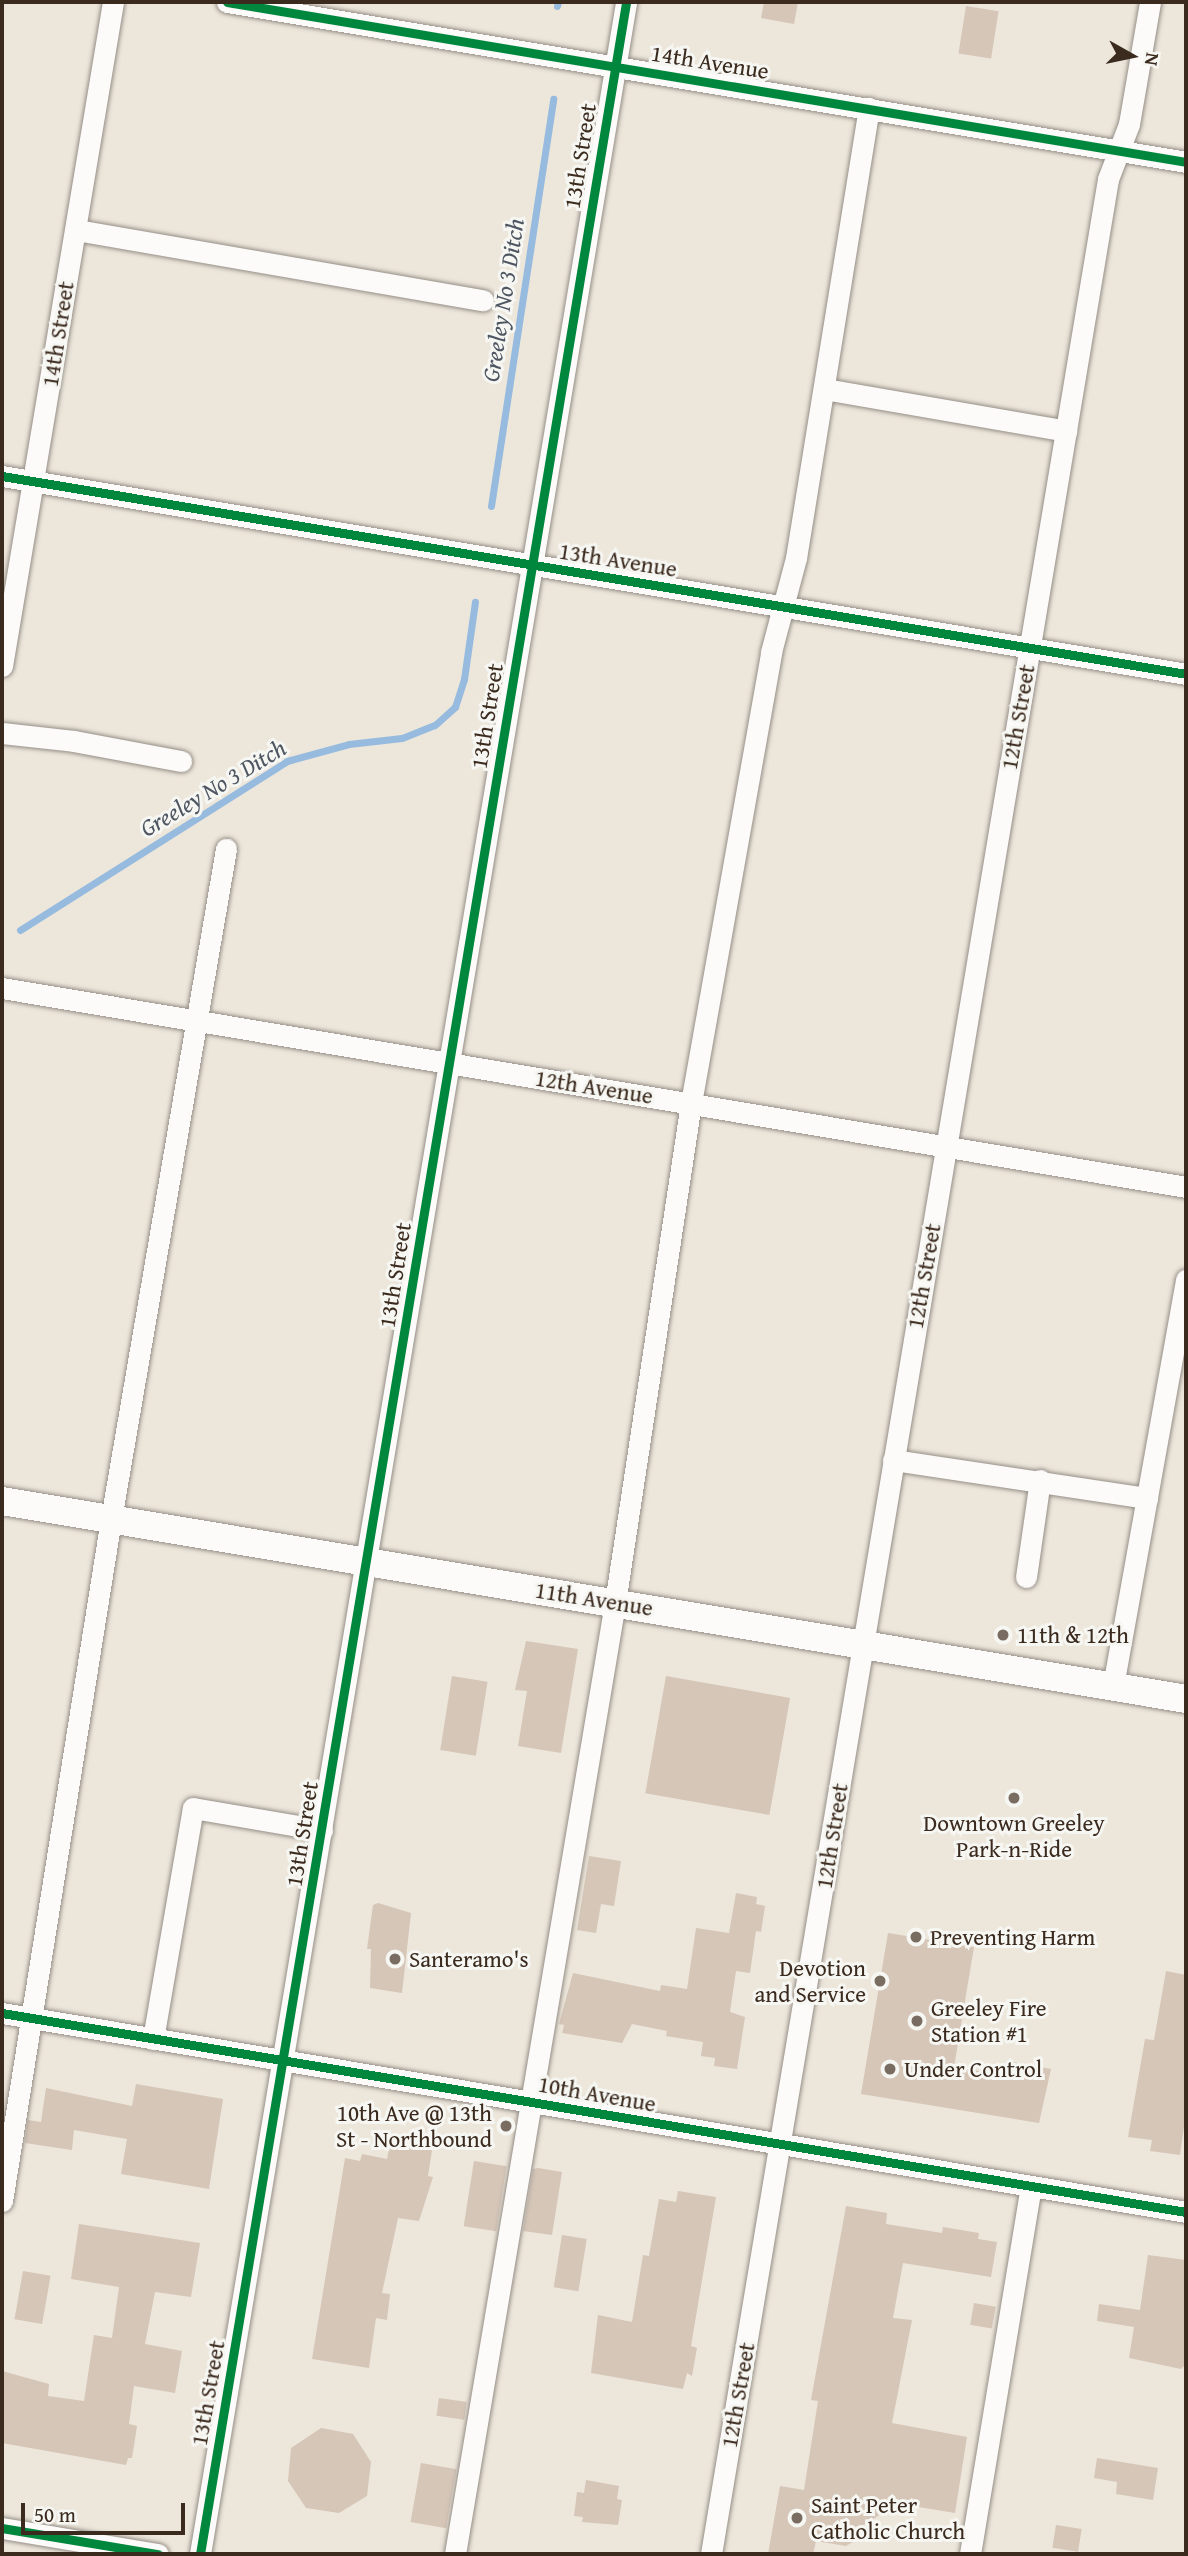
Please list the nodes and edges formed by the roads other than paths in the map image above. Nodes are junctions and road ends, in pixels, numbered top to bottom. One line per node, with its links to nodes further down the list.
1 (113, 2): 9 (street, 14th Street)
2 (227, 2): 5 (street, 14th Avenue)
3 (626, 2): 5 (street, 13th Street)
4 (1150, 2): 7 (street, 12th Street)
5 (615, 67): 6 (street, 14th Avenue); 15 (street, 13th Street)
6 (869, 108): 7 (street, 14th Avenue); 11 (street)
7 (1117, 150): 8 (street, 14th Avenue); 12 (street, 12th Street)
8 (1186, 162)
9 (76, 230): 10 (street); 14 (street, 14th Street)
10 (483, 300)
11 (824, 389): 12 (street); 16 (street)
12 (1066, 431): 17 (street, 12th Street)
13 (2, 476): 14 (street, 13th Avenue)
14 (34, 481): 15 (street, 13th Avenue); 18 (street, 14th Street)
15 (532, 565): 16 (street, 13th Avenue); 25 (street, 13th Street)
16 (782, 606): 17 (street, 13th Avenue); 26 (street)
17 (1030, 648): 19 (street, 13th Avenue); 27 (street, 12th Street)
18 (2, 666)
19 (1186, 674)
20 (2, 733): 21 (street)
21 (181, 761)
22 (226, 849): 24 (street)
23 (2, 988): 24 (street, 12th Avenue)
24 (195, 1020): 25 (street, 12th Avenue); 34 (street)
25 (449, 1062): 26 (street, 12th Avenue); 35 (street, 13th Street)
26 (691, 1103): 27 (street, 12th Avenue); 37 (street)
27 (946, 1146): 28 (street, 12th Avenue); 30 (street, 12th Street)
28 (1186, 1186)
29 (1186, 1279): 32 (street)
30 (893, 1460): 31 (street); 38 (street, 12th Street)
31 (1040, 1480): 32 (street); 36 (street)
32 (1147, 1498): 39 (street)
33 (2, 1501): 34 (main road, 11th Avenue)
34 (111, 1519): 35 (main road, 11th Avenue); 43 (street)
35 (367, 1561): 37 (main road, 11th Avenue); 41 (street, 13th Street)
36 (1026, 1577)
37 (615, 1603): 38 (main road, 11th Avenue); 46 (street)
38 (862, 1644): 39 (main road, 11th Avenue); 47 (street, 12th Street)
39 (1113, 1686): 40 (main road, 11th Avenue)
40 (1186, 1699)
41 (322, 1830): 44 (street); 45 (street, 13th Street)
42 (2, 2013): 43 (street, 10th Avenue)
43 (33, 2019): 44 (street, 10th Avenue); 49 (street)
44 (153, 2039): 45 (street, 10th Avenue)
45 (284, 2061): 46 (street, 10th Avenue); 53 (street, 13th Street)
46 (529, 2102): 47 (street, 10th Avenue); 54 (street)
47 (780, 2144): 48 (street, 10th Avenue); 55 (street, 12th Street)
48 (1031, 2187): 50 (street, 10th Avenue); 56 (street)
49 (2, 2202)
50 (1186, 2212)
51 (2, 2528): 52 (street)
52 (158, 2554)
53 (200, 2554)
54 (455, 2554)
55 (711, 2554)
56 (970, 2554)

